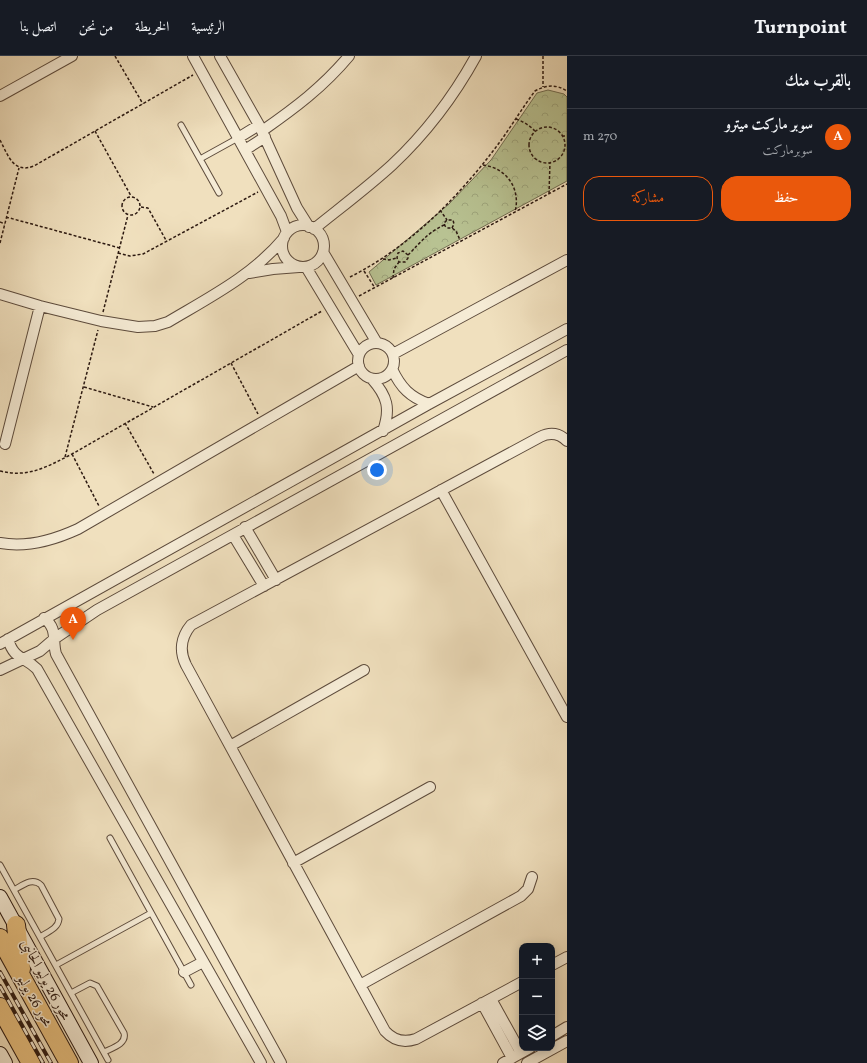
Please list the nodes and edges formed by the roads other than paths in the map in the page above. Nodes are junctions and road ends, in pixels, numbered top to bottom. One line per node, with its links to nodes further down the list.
1 (72, 56): 6 (street)
2 (193, 56): 9 (street)
3 (220, 56): 8 (street)
4 (349, 56): 8 (street)
5 (476, 56): 13 (street)
6 (0, 96)
7 (181, 125): 11 (lane)
8 (262, 131): 9 (street); 10 (street); 13 (street)
9 (238, 138): 10 (street); 11 (lane)
10 (245, 150): 14 (street)
11 (200, 159): 12 (lane)
12 (219, 193)
13 (312, 228): 14 (street); 15 (street)
14 (286, 235): 17 (street); 18 (street)
15 (323, 252): 17 (street); 22 (street)
16 (567, 260): 24 (street)
17 (303, 267): 18 (street); 25 (street)
18 (248, 274): 20 (street)
19 (0, 294): 20 (street)
20 (40, 306): 32 (street)
21 (567, 329): 29 (street)
22 (377, 343): 24 (street); 25 (street)
23 (567, 350): 34 (street)
24 (393, 354): 27 (street)
25 (360, 355): 26 (street)
26 (359, 366): 28 (street); 36 (street)
27 (392, 369): 28 (street); 29 (street)
28 (372, 379): 30 (street)
29 (429, 404): 30 (street)
30 (383, 431): 39 (street)
31 (567, 441): 33 (street)
32 (5, 444)
33 (441, 490): 37 (street); 45 (street)
34 (245, 527): 35 (street); 37 (street)
35 (233, 535): 38 (street); 40 (street)
36 (0, 543)
37 (276, 580): 38 (street)
38 (264, 586): 46 (street)
39 (44, 618): 40 (street); 41 (street)
40 (54, 639): 42 (street); 84 (street)
41 (4, 641): 42 (street)
42 (23, 659): 43 (street); 59 (street)
43 (0, 670)
44 (364, 670): 46 (street)
45 (567, 717)
46 (230, 746): 49 (street)
47 (430, 787): 49 (street)
48 (110, 838): 54 (lane)
49 (293, 863): 66 (street)
50 (0, 865): 52 (lane)
51 (532, 878): 66 (street)
52 (14, 890): 56 (lane); 56 (lane)
53 (0, 897): 55 (main road, محور 26 يوليو الجانبى)
54 (151, 913): 61 (lane); 62 (lane)
55 (16, 925): 63 (highway); 82 (main road, محور 26 يوليو الجانبى)
56 (40, 937): 61 (lane)
57 (0, 938): 63 (highway, محور 26 يوليو)
58 (567, 957): 60 (street)
59 (204, 962): 62 (street); 83 (street)
60 (555, 963)
61 (56, 965): 67 (lane)
62 (184, 972): 65 (lane)
63 (22, 978): 81 (highway, محور 26 يوليو)
64 (519, 984): 68 (street)
65 (191, 985)
66 (360, 986): 68 (street)
67 (71, 993): 75 (lane); 75 (lane)
68 (486, 1001): 72 (street); 77 (street)
69 (0, 1007): 80 (highway)
70 (567, 1027): 71 (street)
71 (555, 1034)
72 (519, 1041)
73 (567, 1041): 86 (street)
74 (524, 1051): 77 (street)
75 (104, 1052): 78 (lane)
76 (0, 1054): 79 (main road)
77 (512, 1058): 85 (street)
78 (108, 1060)
79 (5, 1063)
80 (31, 1063)
81 (69, 1063)
82 (91, 1063)
83 (261, 1063)
84 (281, 1063)
85 (502, 1063)
86 (527, 1063)

